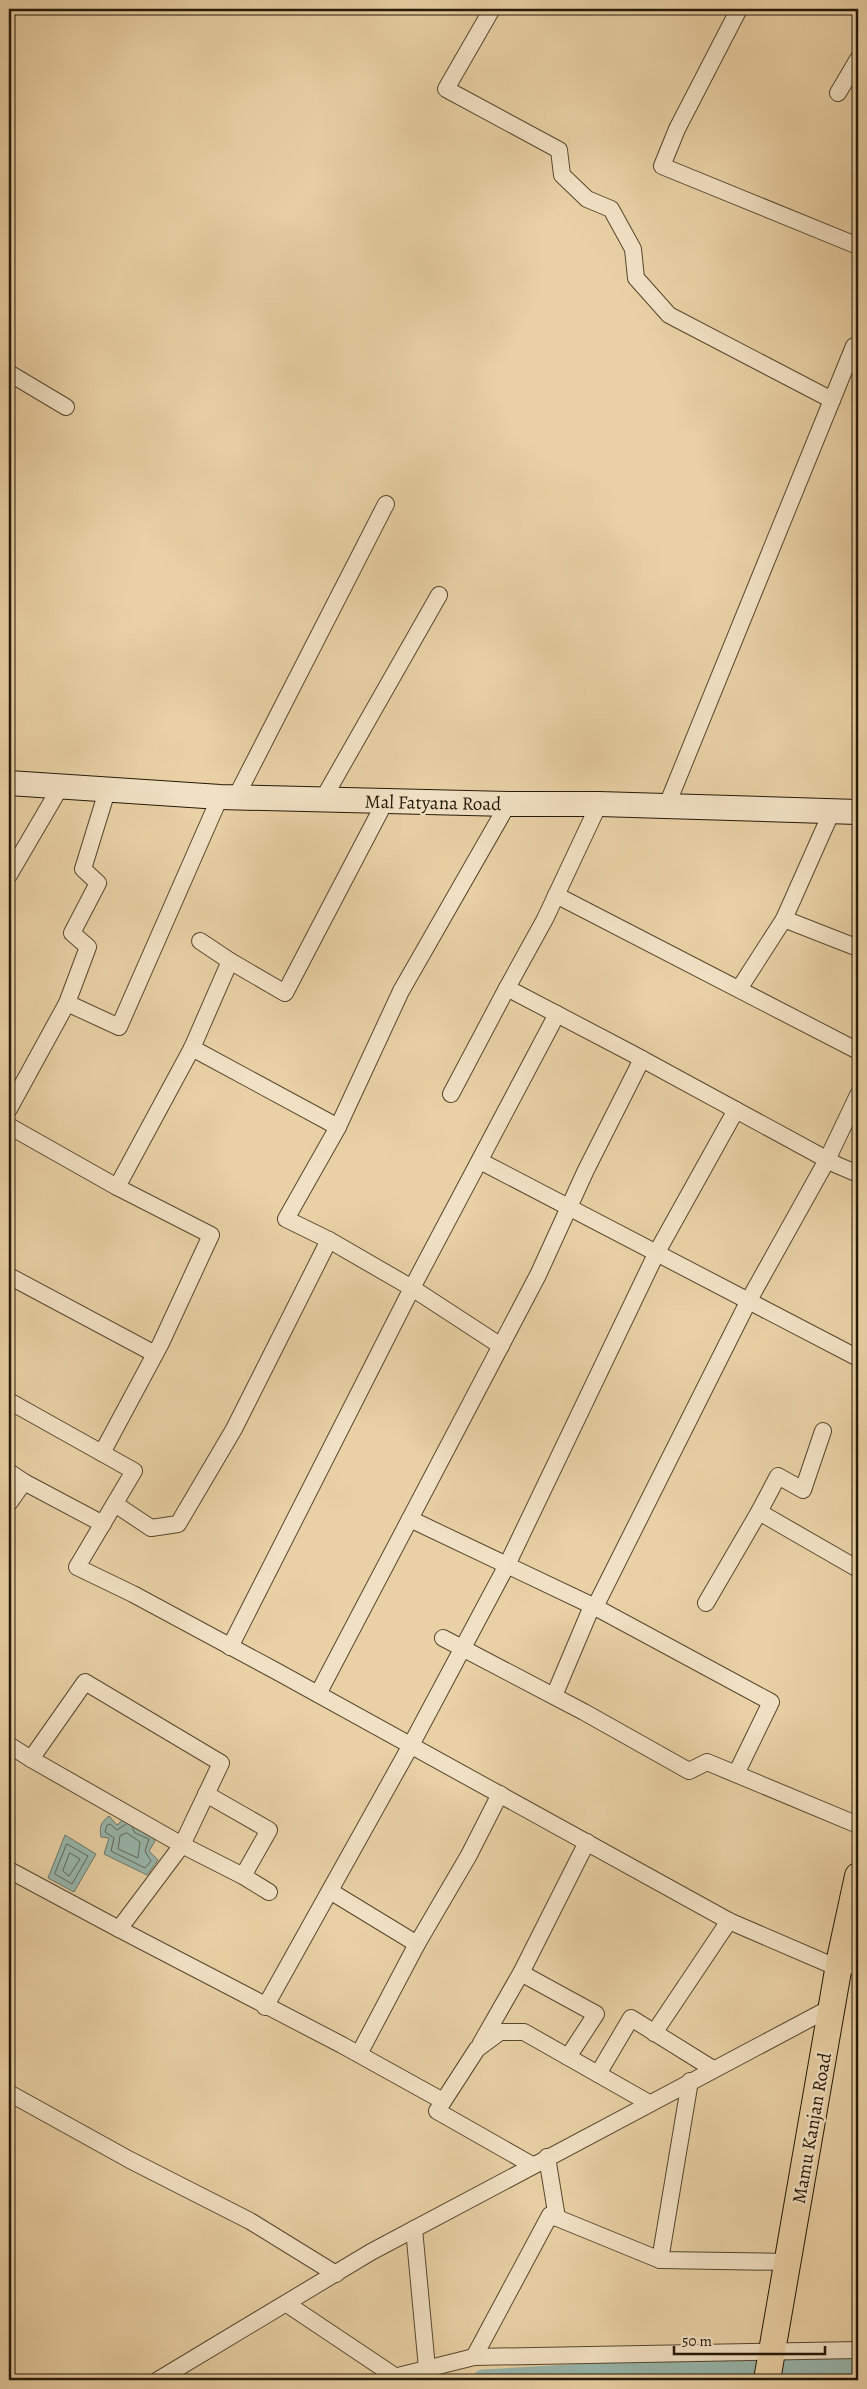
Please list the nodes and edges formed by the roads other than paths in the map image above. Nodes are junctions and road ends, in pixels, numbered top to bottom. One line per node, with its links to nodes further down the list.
1 (492, 9): 8 (street)
2 (739, 9): 5 (street)
3 (858, 59): 4 (street)
4 (838, 93)
5 (858, 246)
6 (854, 346): 8 (street)
7 (9, 373): 9 (street)
8 (832, 400): 20 (street)
9 (66, 407)
10 (386, 504): 15 (street)
11 (439, 595): 16 (street)
12 (9, 783): 13 (main road, Mal Fatyana Road)
13 (61, 786): 14 (main road, Mal Fatyana Road); 23 (street)
14 (107, 791): 15 (main road, Mal Fatyana Road); 31 (street)
15 (228, 797): 16 (main road, Mal Fatyana Road); 31 (street)
16 (323, 799): 17 (main road, Mal Fatyana Road)
17 (386, 800): 18 (main road, Mal Fatyana Road); 28 (street)
18 (508, 804): 19 (main road, Mal Fatyana Road); 41 (street)
19 (599, 804): 20 (main road, Mal Fatyana Road); 24 (street)
20 (668, 806): 21 (main road, Mal Fatyana Road)
21 (832, 811): 22 (main road, Mal Fatyana Road); 25 (street)
22 (858, 812)
23 (9, 875)
24 (556, 895): 29 (street); 30 (street)
25 (784, 919): 27 (street); 30 (street)
26 (200, 941): 28 (street)
27 (858, 948)
28 (230, 961): 33 (street)
29 (506, 988): 32 (street); 36 (street)
30 (738, 989): 34 (street)
31 (67, 1003): 38 (street)
32 (557, 1014): 35 (street); 43 (street)
33 (192, 1048): 41 (street); 45 (street)
34 (858, 1050)
35 (642, 1059): 39 (street); 46 (street)
36 (451, 1094)
37 (858, 1095): 42 (street)
38 (9, 1110)
39 (736, 1110): 42 (street); 48 (street)
40 (9, 1126): 45 (street)
41 (338, 1127): 47 (street)
42 (827, 1160): 44 (street); 51 (street)
43 (480, 1161): 46 (street); 50 (street)
44 (858, 1174)
45 (117, 1187): 53 (street)
46 (570, 1206): 48 (street); 52 (street)
47 (330, 1240): 50 (street); 61 (street)
48 (657, 1252): 51 (street); 65 (street)
49 (9, 1276): 53 (street)
50 (412, 1288): 52 (street); 70 (street)
51 (748, 1300): 54 (street); 68 (street)
52 (501, 1346): 63 (street)
53 (155, 1354): 57 (street)
54 (858, 1358)
55 (9, 1401): 57 (street)
56 (823, 1431): 62 (street)
57 (102, 1453): 61 (street)
58 (9, 1472): 59 (street)
59 (24, 1482): 60 (street); 64 (street)
60 (9, 1503)
61 (115, 1504): 64 (street)
62 (759, 1512): 66 (street); 67 (street)
63 (410, 1519): 65 (street); 72 (street)
64 (103, 1524): 70 (street)
65 (507, 1565): 68 (street); 71 (street)
66 (858, 1569)
67 (706, 1603)
68 (594, 1606): 73 (street); 77 (street)
69 (443, 1638): 71 (street)
70 (230, 1646): 72 (street)
71 (462, 1648): 73 (street); 75 (street)
72 (318, 1694): 75 (street)
73 (554, 1696): 77 (street)
74 (9, 1745): 76 (street)
75 (411, 1745): 79 (street); 86 (street)
76 (31, 1759): 78 (street); 82 (street)
77 (736, 1774): 80 (street)
78 (206, 1794): 82 (street); 84 (street)
79 (500, 1794): 81 (street); 90 (street)
80 (858, 1825)
81 (588, 1842): 88 (street); 92 (street)
82 (182, 1844): 84 (street); 89 (street)
83 (9, 1870): 89 (street)
84 (243, 1876): 87 (street)
85 (858, 1876): 91 (main road, Mamu Kanjan Road)
86 (330, 1891): 90 (street); 93 (street)
87 (269, 1892)
88 (729, 1921): 91 (street); 95 (street)
89 (119, 1929): 93 (street)
90 (416, 1944): 97 (street)
91 (845, 1965): 94 (main road, Mamu Kanjan Road)
92 (521, 1973): 96 (street); 98 (street)
93 (265, 2007): 97 (street)
94 (832, 2007): 99 (street); 110 (main road, Mamu Kanjan Road)
95 (654, 2033): 99 (street); 100 (street)
96 (477, 2049): 98 (street); 103 (street)
97 (359, 2054): 103 (street)
98 (568, 2057): 100 (street)
99 (713, 2069): 101 (street)
100 (598, 2074): 104 (street)
101 (690, 2081): 104 (street); 109 (street)
102 (9, 2093): 111 (street)
103 (443, 2101): 106 (street)
104 (649, 2103): 105 (street)
105 (547, 2157): 106 (street); 107 (street)
106 (532, 2165): 108 (street)
107 (557, 2218): 109 (street); 115 (street)
108 (414, 2229): 111 (street); 116 (street)
109 (660, 2260): 110 (street)
110 (788, 2262): 114 (main road, Mamu Kanjan Road)
111 (336, 2274): 112 (street)
112 (287, 2304): 117 (street); 118 (street)
113 (858, 2350): 114 (street)
114 (772, 2351): 115 (street); 119 (main road, Mamu Kanjan Road)
115 (474, 2358): 116 (street)
116 (427, 2368): 117 (street)
117 (389, 2379)
118 (158, 2380)
119 (767, 2380)

